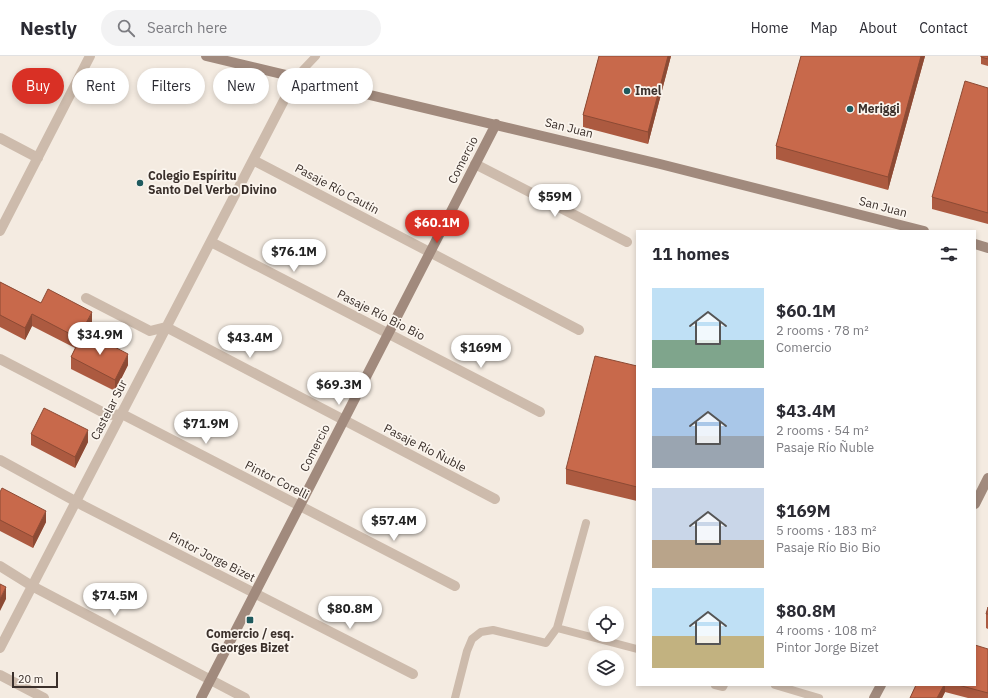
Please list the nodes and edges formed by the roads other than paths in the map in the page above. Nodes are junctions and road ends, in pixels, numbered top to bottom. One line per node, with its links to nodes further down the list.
1 (90, 56): 10 (street)
2 (206, 56): 5 (street, San Juan)
3 (316, 56): 4 (lane)
4 (305, 68)
5 (277, 73)
6 (373, 95): 8 (street, San Juan)
7 (282, 104): 11 (street, Castelar Sur)
8 (496, 124): 12 (street, Comercio); 13 (street, San Juan)
9 (0, 138): 10 (street)
10 (38, 158): 14 (street)
11 (253, 160): 15 (street, Castelar Sur); 19 (street, Pasaje Río Cautín)
12 (475, 164): 16 (street); 19 (street, Comercio)
13 (920, 230)
14 (0, 231)
15 (211, 242): 21 (street, Castelar Sur); 23 (street, Pasaje Río Bio Bio)
16 (627, 242)
17 (976, 244): 18 (street)
18 (988, 248)
19 (430, 252): 22 (street, Pasaje Río Cautín); 23 (street, Comercio)
20 (86, 298): 21 (street)
21 (166, 328): 26 (street, Castelar Sur); 27 (street, Pasaje Río Ñuble)
22 (579, 330)
23 (388, 334): 25 (street, Pasaje Río Bio Bio); 27 (street, Comercio)
24 (0, 359): 26 (street, Pintor Corelli)
25 (540, 412)
26 (122, 414): 31 (street, Castelar Sur); 33 (street, Pintor Corelli)
27 (344, 420): 30 (street, Pasaje Río Ñuble); 33 (street, Comercio)
28 (0, 460): 31 (street, Pintor Jorge Bizet)
29 (988, 478): 32 (street)
30 (495, 499)
31 (76, 502): 36 (street, Castelar Sur); 38 (street, Pintor Jorge Bizet)
32 (976, 502)
33 (300, 506): 37 (street, Pintor Corelli); 38 (street, Comercio)
34 (586, 523): 39 (lane)
35 (0, 566): 36 (street)
36 (32, 586): 40 (street, Castelar Sur); 44 (street)
37 (455, 586)
38 (255, 593): 42 (street, Pintor Jorge Bizet); 44 (street, Comercio)
39 (557, 628): 41 (lane); 50 (lane)
40 (0, 648)
41 (636, 649)
42 (413, 674)
43 (0, 675): 47 (street)
44 (210, 680): 48 (street, Comercio); 49 (street)
45 (778, 686): 51 (lane)
46 (880, 686): 52 (street)
47 (44, 698)
48 (201, 698)
49 (245, 698)
50 (455, 698)
51 (819, 698)
52 (874, 698)

